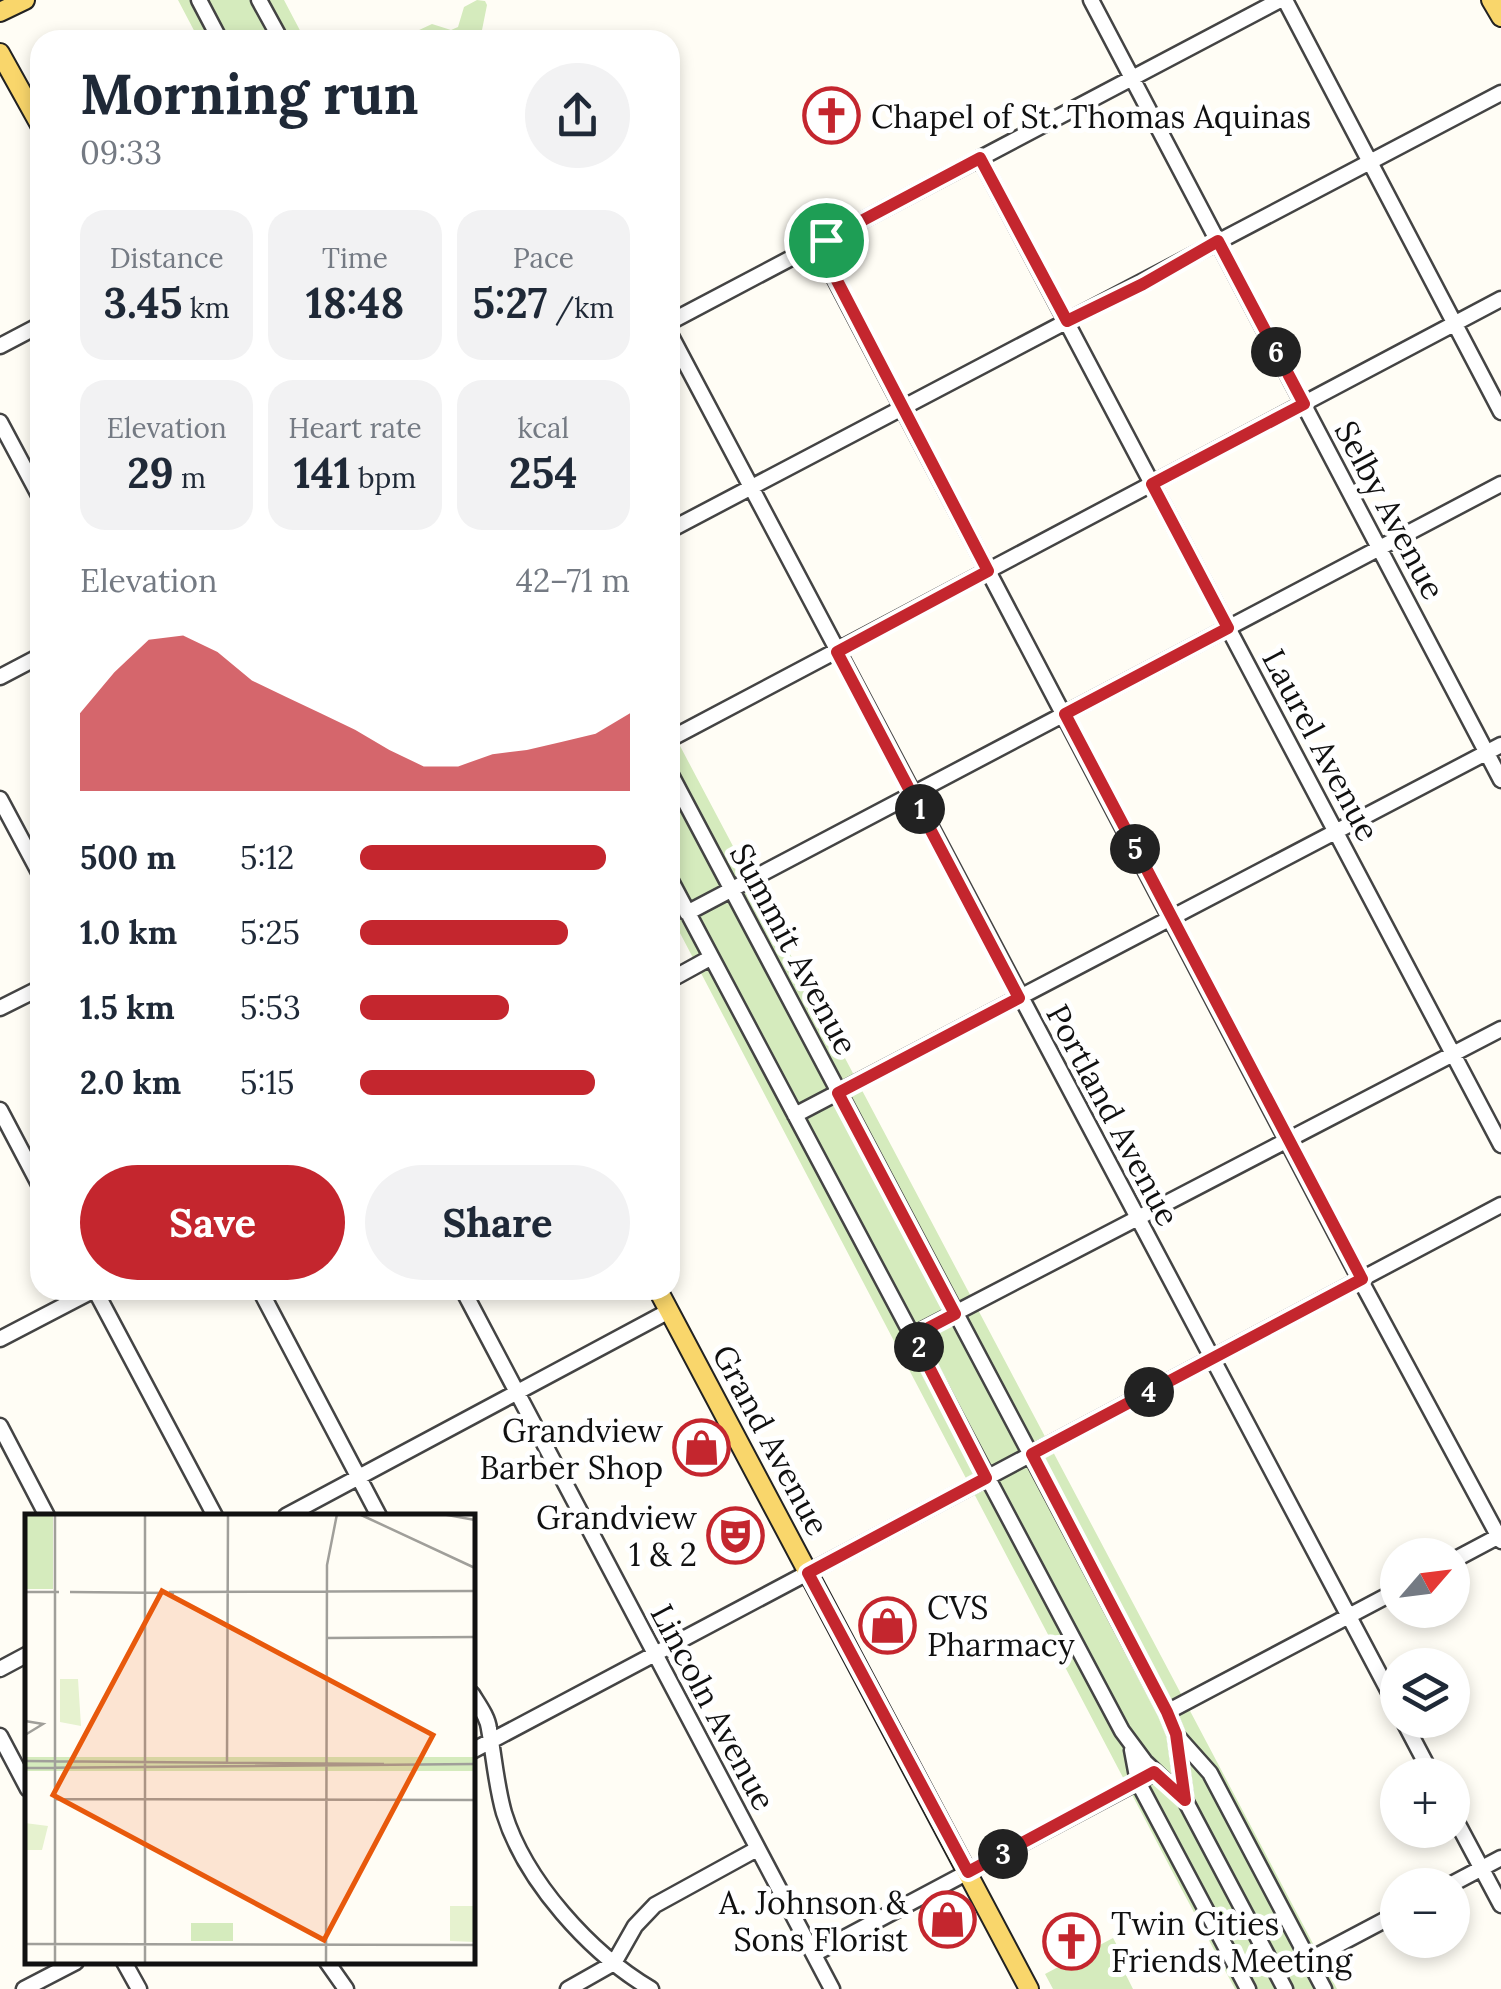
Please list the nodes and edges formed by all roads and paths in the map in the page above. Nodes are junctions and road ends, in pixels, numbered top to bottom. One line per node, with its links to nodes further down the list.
1 (24, 0): 7 (main road)
2 (199, 0): 9 (street)
3 (259, 0): 10 (street)
4 (1090, 0): 12 (street, Selby Avenue)
5 (1282, 0): 12 (street); 16 (street)
6 (1492, 0): 8 (main road)
7 (0, 12)
8 (1501, 17)
9 (215, 30)
10 (276, 30)
11 (0, 53): 14 (main road)
12 (1131, 77): 15 (street); 17 (street, Selby Avenue)
13 (1501, 93): 16 (street)
14 (30, 108)
15 (980, 158): 18 (street); 21 (street, Laurel Avenue)
16 (1370, 162): 17 (street); 22 (street)
17 (1218, 241): 21 (street); 26 (street, Selby Avenue)
18 (818, 244): 20 (street); 27 (street)
19 (1501, 299): 22 (street)
20 (680, 317)
21 (1067, 321): 27 (street); 31 (street, Laurel Avenue)
22 (1455, 324): 26 (street); 28 (street)
23 (30, 330): 24 (street)
24 (0, 346)
25 (680, 353): 33 (street, Portland Avenue)
26 (1304, 404): 31 (street); 35 (street, Selby Avenue)
27 (903, 408): 33 (street); 36 (street)
28 (1501, 412)
29 (0, 422): 30 (street)
30 (30, 478)
31 (1152, 484): 36 (street); 37 (street, Laurel Avenue)
32 (1501, 484): 35 (street)
33 (751, 487): 34 (street); 38 (street, Portland Avenue)
34 (680, 525)
35 (1379, 548): 37 (street); 43 (street, Selby Avenue)
36 (988, 571): 38 (street); 41 (street)
37 (1228, 628): 41 (street); 48 (street, Laurel Avenue)
38 (837, 652): 42 (street); 46 (street, Portland Avenue)
39 (30, 661): 40 (street)
40 (0, 677)
41 (1065, 714): 46 (street); 53 (street)
42 (680, 734)
43 (1494, 749): 44 (street, Selby Avenue); 48 (street)
44 (1501, 780)
45 (680, 792): 50 (street, Summit Avenue)
46 (912, 794): 50 (street); 57 (street, Portland Avenue)
47 (0, 798): 49 (street)
48 (1336, 832): 53 (street); 60 (street, Laurel Avenue)
49 (30, 855)
50 (732, 889): 52 (street); 61 (street, Summit Avenue)
51 (680, 899): 52 (street, Summit Avenue)
52 (687, 913): 54 (street, Summit Avenue)
53 (1170, 919): 57 (street); 64 (street)
54 (710, 958): 55 (street); 63 (street, Summit Avenue)
55 (680, 974)
56 (30, 993): 58 (street)
57 (1019, 998): 61 (street); 68 (street, Portland Avenue)
58 (0, 1008)
59 (1501, 1029): 60 (street)
60 (1453, 1054): 64 (street); 65 (street, Laurel Avenue)
61 (838, 1093): 63 (street); 76 (street, Summit Avenue)
62 (0, 1110): 66 (street)
63 (796, 1116): 77 (street, Summit Avenue)
64 (1287, 1140): 68 (street); 69 (street)
65 (1501, 1146)
66 (30, 1167)
67 (1501, 1205): 69 (street)
68 (1137, 1219): 76 (street); 79 (street, Portland Avenue)
69 (1362, 1279): 79 (street); 89 (street)
70 (75, 1300): 78 (street)
71 (99, 1300): 86 (street)
72 (265, 1300): 83 (street)
73 (468, 1300): 80 (street, Lincoln Avenue)
74 (663, 1300): 75 (main road, Grand Avenue)
75 (669, 1312): 80 (street); 91 (main road, Grand Avenue)
76 (955, 1314): 77 (street); 82 (street, Summit Avenue)
77 (913, 1336): 84 (street, Summit Avenue)
78 (0, 1339)
79 (1212, 1358): 82 (street); 93 (street, Portland Avenue)
80 (516, 1392): 83 (street); 94 (street, Lincoln Avenue)
81 (0, 1426): 85 (street)
82 (1032, 1454): 84 (street); 99 (street, Summit Avenue)
83 (358, 1477): 87 (street); 88 (street)
84 (986, 1478): 91 (street); 103 (street, Summit Avenue)
85 (46, 1514)
86 (213, 1514)
87 (290, 1514)
88 (378, 1514)
89 (1500, 1538): 90 (street)
90 (1470, 1552)
91 (808, 1573): 94 (street); 113 (main road, Grand Avenue)
92 (1380, 1599): 93 (street)
93 (1348, 1616): 97 (street, Portland Avenue); 99 (street)
94 (654, 1655): 102 (street); 110 (street, Lincoln Avenue)
95 (25, 1656): 96 (street)
96 (0, 1669)
97 (1380, 1676)
98 (475, 1699): 102 (street)
99 (1167, 1712): 100 (street, Summit Avenue)
100 (1176, 1734): 108 (street, Summit Avenue); 118 (street, Summit Avenue)
101 (0, 1736): 107 (street)
102 (489, 1742): 104 (street); 119 (street)
103 (1131, 1744): 105 (street, Summit Avenue); 106 (street, Summit Avenue)
104 (475, 1749)
105 (1154, 1772): 106 (street); 108 (street, Summit Avenue)
106 (1138, 1782): 113 (street); 130 (street, Summit Avenue)
107 (25, 1784)
108 (1185, 1800): 131 (street, Summit Avenue)
109 (1470, 1846): 112 (street)
110 (757, 1848): 117 (street, Lincoln Avenue); 119 (street)
111 (1501, 1858): 112 (street)
112 (1482, 1868): 114 (street); 115 (street)
113 (968, 1872): 117 (street); 129 (main road, Grand Avenue)
114 (1470, 1874)
115 (1501, 1905)
116 (1380, 1923): 118 (street)
117 (814, 1954): 128 (street, Lincoln Avenue)
118 (1309, 1960): 132 (street, Summit Avenue)
119 (614, 1963): 126 (street); 127 (street)
120 (72, 1964): 123 (street)
121 (125, 1964): 124 (street)
122 (328, 1964): 125 (street)
123 (24, 1989)
124 (139, 1989)
125 (346, 1989)
126 (568, 1989)
127 (651, 1989)
128 (832, 1989)
129 (1029, 1989)
130 (1248, 1989)
131 (1285, 1989)
132 (1324, 1989)

